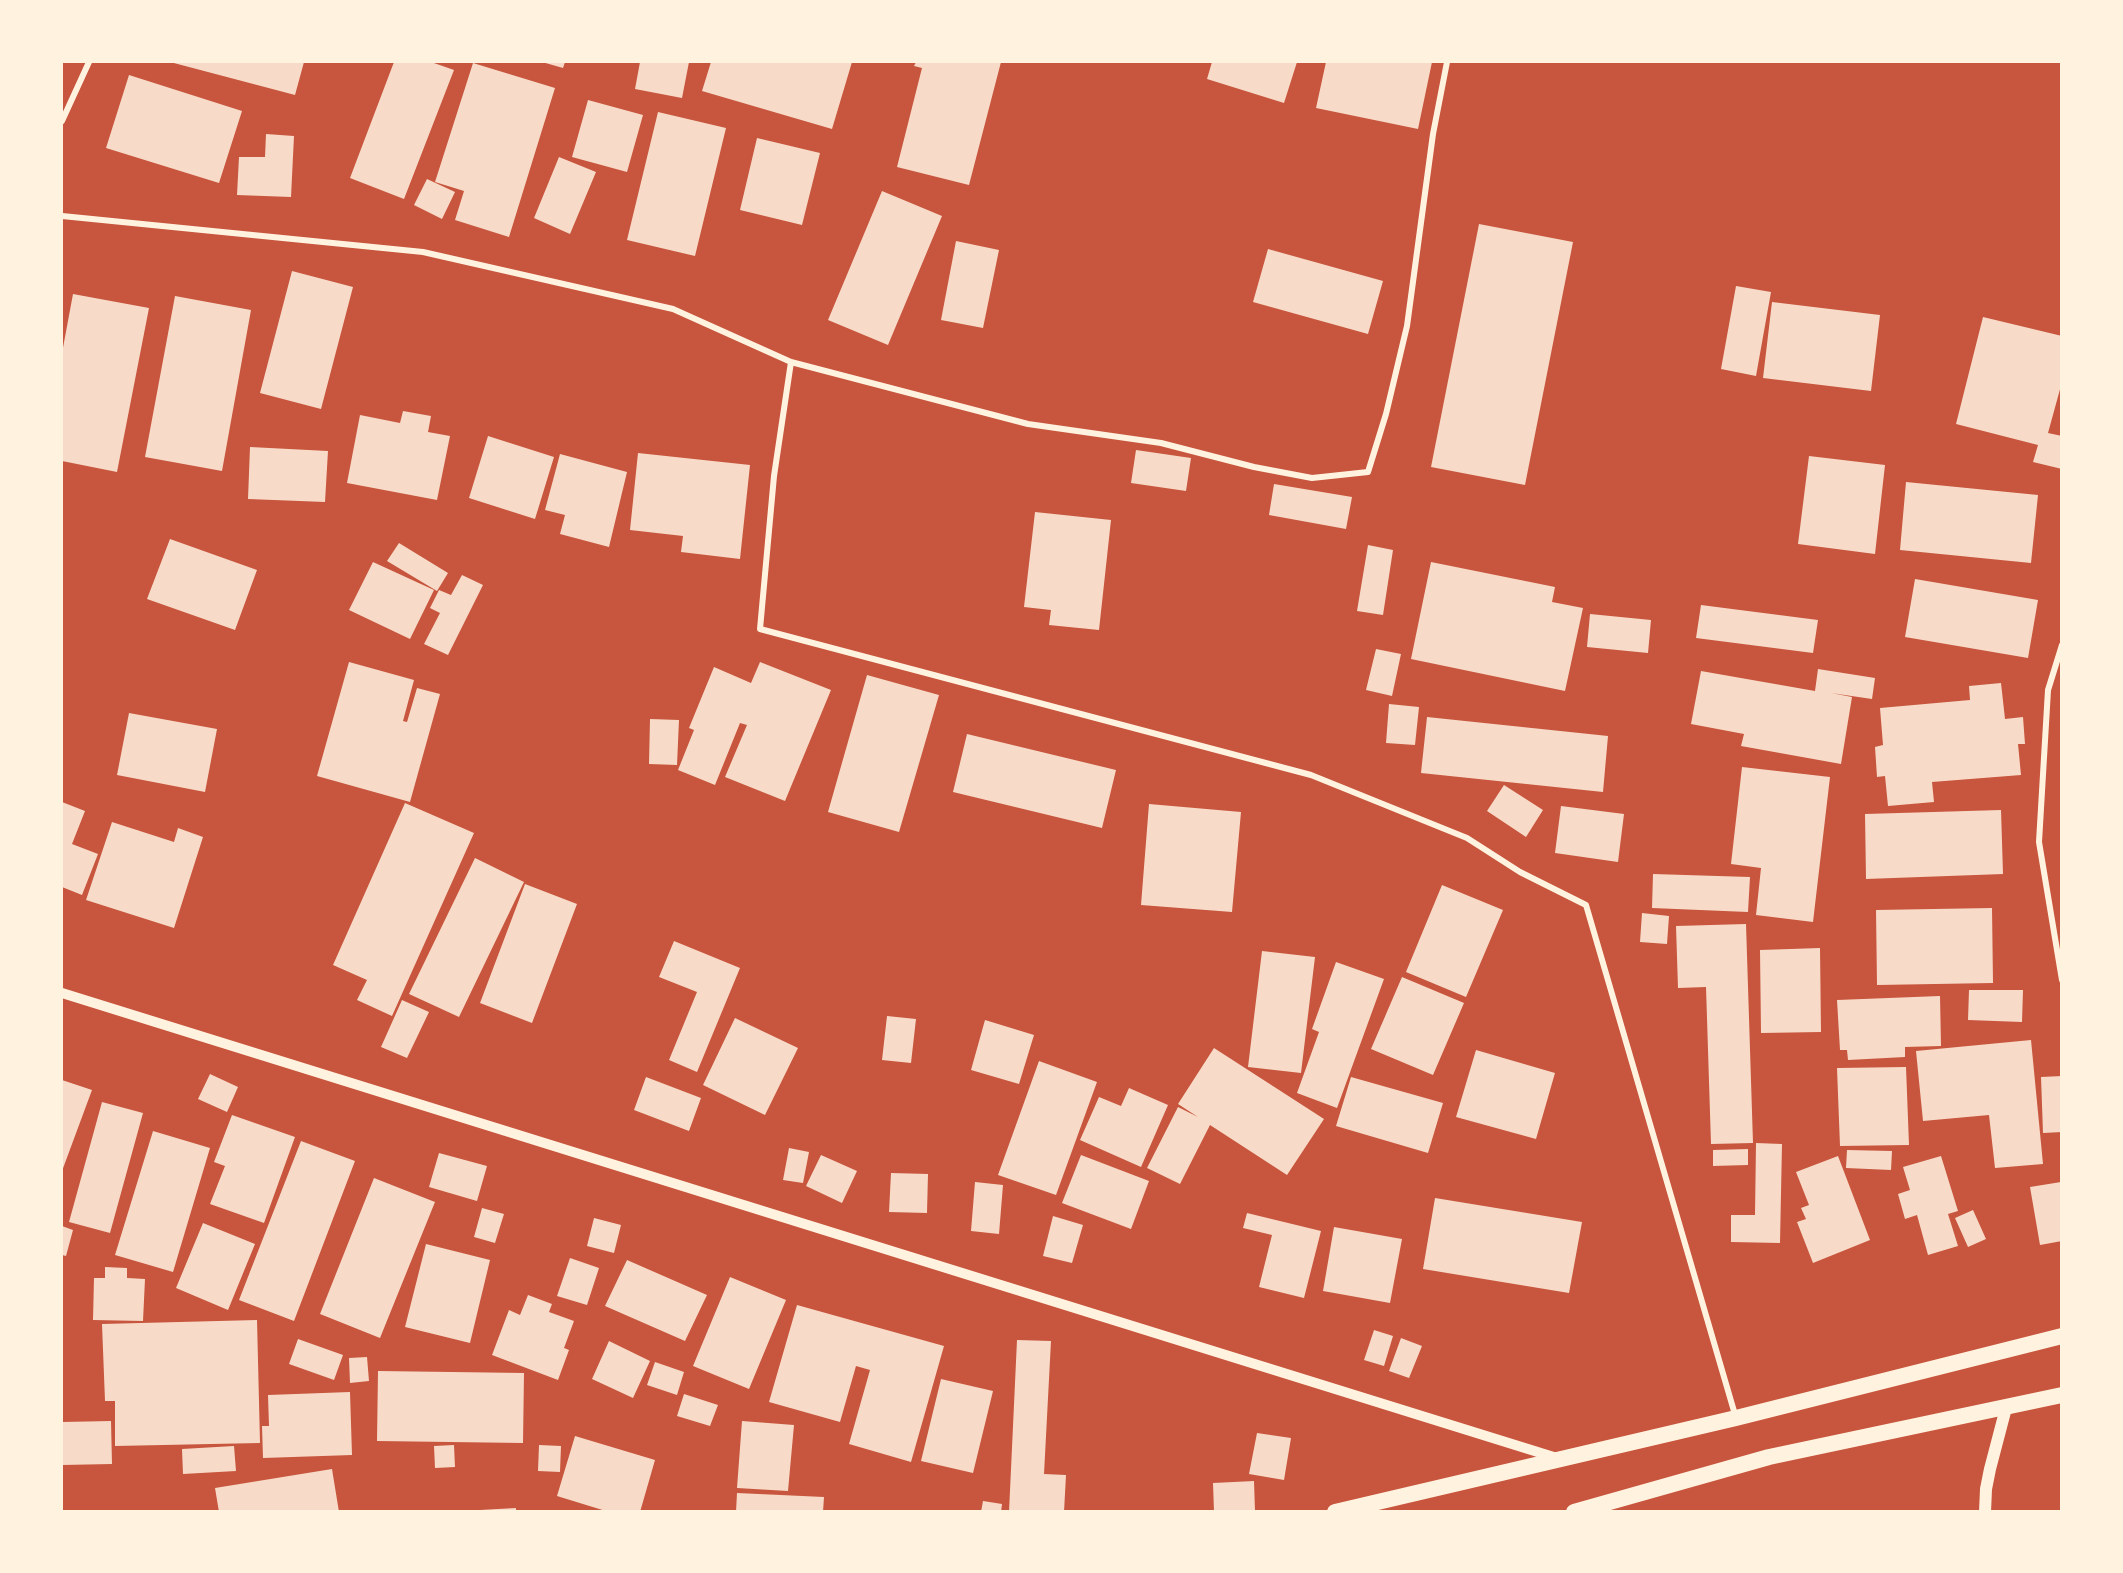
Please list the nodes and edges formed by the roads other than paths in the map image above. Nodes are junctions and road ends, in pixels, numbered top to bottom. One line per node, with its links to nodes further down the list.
1 (89, 62): 3 (street)
2 (1447, 62): 5 (street)
3 (62, 121)
4 (62, 216): 5 (street)
5 (790, 362): 12 (street)
6 (2061, 645): 7 (street)
7 (2061, 980)
8 (62, 993): 13 (street)
9 (2061, 1336): 12 (highway)
10 (2061, 1395): 11 (highway)
11 (2006, 1408): 15 (highway); 16 (main road)
12 (1736, 1418): 13 (highway)
13 (1563, 1460): 14 (highway)
14 (1335, 1512)
15 (1574, 1512)
16 (1985, 1512)

